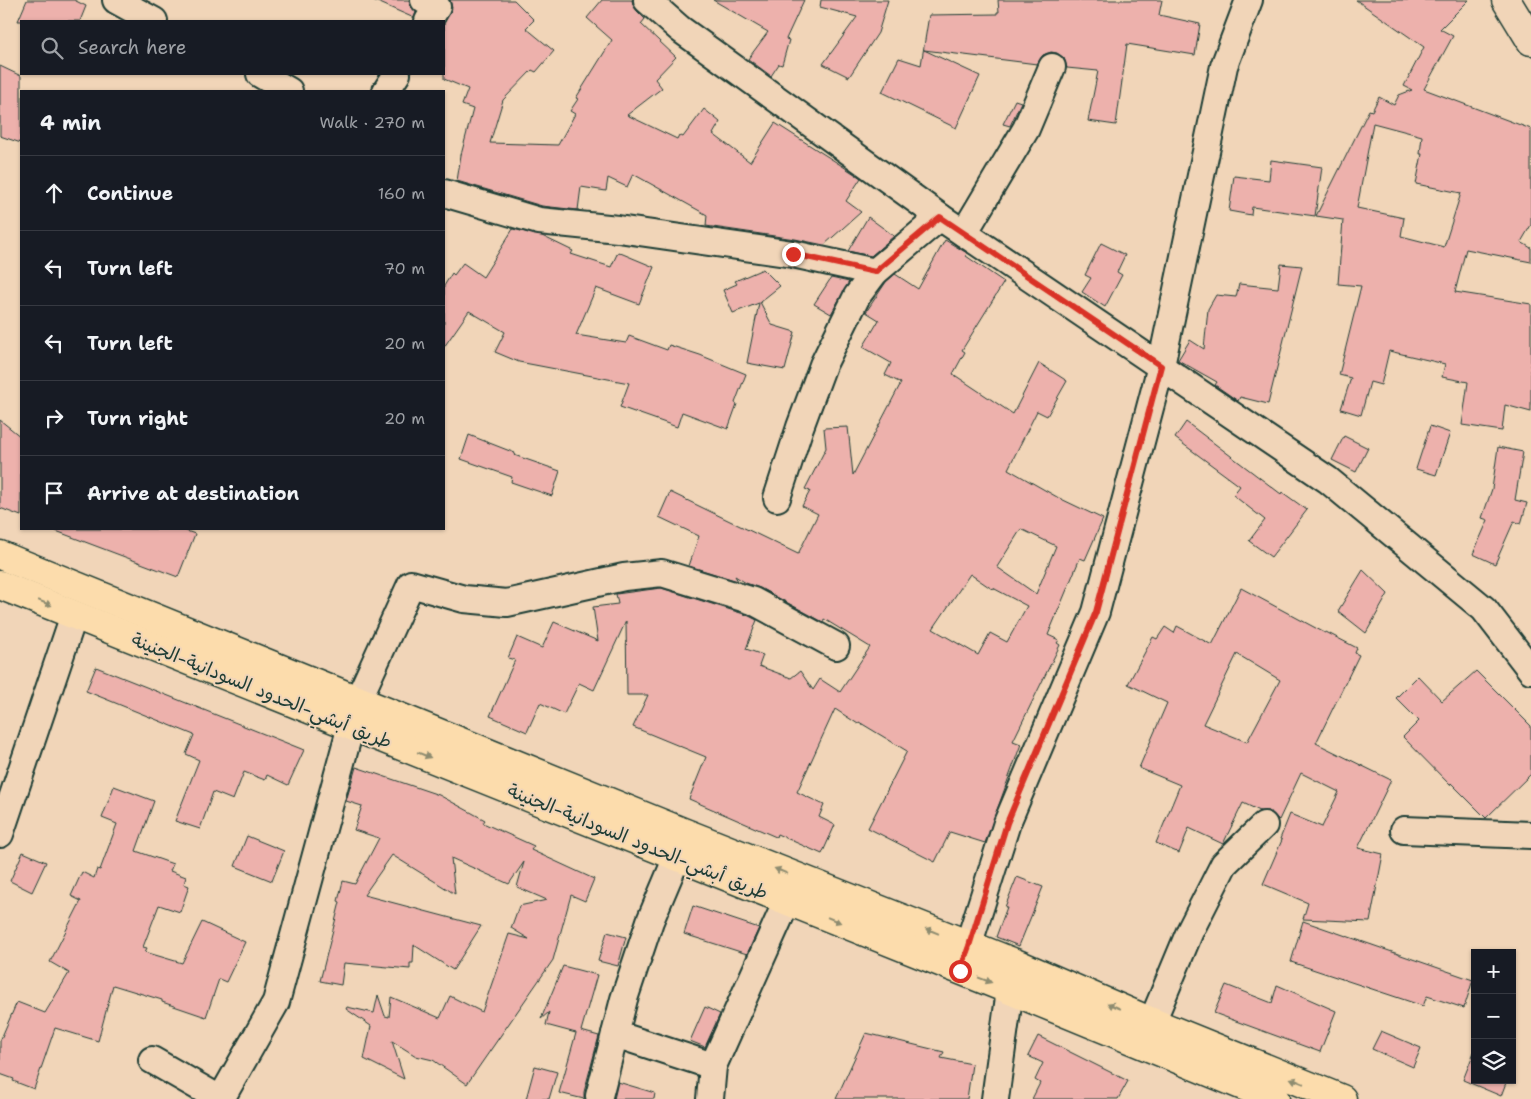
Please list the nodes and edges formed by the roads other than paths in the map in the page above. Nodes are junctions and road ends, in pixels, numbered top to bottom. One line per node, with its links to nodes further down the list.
1 (116, 0): 6 (street)
2 (424, 0): 7 (street)
3 (647, 0): 15 (street)
4 (1249, 0): 18 (street)
5 (1506, 0): 8 (street)
6 (152, 20)
7 (429, 20)
8 (1531, 41)
9 (1052, 67): 16 (street)
10 (262, 75): 12 (street)
11 (396, 75): 13 (street)
12 (287, 90)
13 (387, 90)
14 (445, 193): 17 (street)
15 (940, 217): 16 (street); 17 (street)
16 (964, 233): 18 (street)
17 (875, 272): 19 (street)
18 (1161, 366): 24 (street); 32 (street)
19 (777, 498)
20 (0, 555): 25 (highway)
21 (0, 585): 22 (highway, طريق أبشي-الحدود السودانية-الجنينة, one-way to 22)
22 (74, 615): 25 (highway, طريق أبشي-الحدود السودانية-الجنينة); 28 (street)
23 (836, 646): 25 (street)
24 (1531, 670)
25 (355, 713): 30 (highway, طريق أبشي-الحدود السودانية-الجنينة, one-way to 30); 32 (highway, one-way to 25); 39 (street)
26 (1264, 825): 34 (street)
27 (1404, 830): 29 (street)
28 (0, 834)
29 (1531, 835)
30 (677, 857): 31 (highway, طريق أبشي-الحدود السودانية-الجنينة); 35 (street)
31 (787, 901): 32 (highway, طريق أبشي-الحدود السودانية-الجنينة, one-way to 32); 37 (street)
32 (965, 958): 33 (highway, طريق أبشي-الحدود السودانية-الجنينة)
33 (1015, 977): 34 (highway, one-way to 33); 41 (street); 42 (highway, طريق أبشي-الحدود السودانية-الجنينة)
34 (1152, 1022): 43 (highway, one-way to 34)
35 (615, 1034): 37 (street); 38 (street)
36 (152, 1060): 39 (street)
37 (712, 1066): 40 (street)
38 (600, 1096)
39 (221, 1099)
40 (710, 1099)
41 (995, 1099)
42 (1275, 1099)
43 (1342, 1099)

